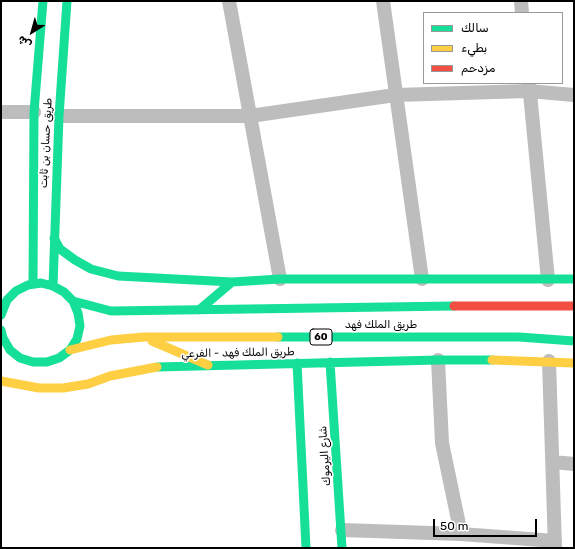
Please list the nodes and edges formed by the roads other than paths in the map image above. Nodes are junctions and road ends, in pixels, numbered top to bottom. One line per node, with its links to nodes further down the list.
1 (43, 1): 11 (main road, طريق حسان بن ثابت)
2 (67, 1): 12 (main road, طريق حسان بن ثابت)
3 (229, 1): 13 (street)
4 (383, 1): 8 (street)
5 (521, 1): 6 (street)
6 (522, 12)
7 (529, 87): 8 (street); 9 (street); 19 (street)
8 (395, 95): 13 (street); 16 (street)
9 (574, 95)
10 (1, 112): 11 (street)
11 (34, 112): 21 (main road, طريق حسان بن ثابت)
12 (59, 116): 13 (street); 14 (main road, طريق حسان بن ثابت)
13 (250, 116): 15 (street)
14 (54, 238): 20 (main road); 22 (main road, طريق حسان بن ثابت)
15 (280, 279): 16 (main road); 20 (main road)
16 (422, 279): 17 (main road)
17 (479, 279): 19 (main road); 24 (main road)
18 (574, 279): 19 (main road)
19 (548, 280)
20 (232, 282): 31 (main road)
21 (33, 284): 22 (main road); 25 (main road)
22 (53, 286): 27 (main road)
23 (1, 288): 25 (main road)
24 (460, 290)
25 (16, 291): 28 (main road)
26 (447, 298): 29 (main road)
27 (73, 301): 31 (main road, طريق الملك فهد); 39 (main road)
28 (3, 304): 32 (main road)
29 (433, 306): 30 (main road, طريق الملك فهد); 31 (main road, طريق الملك فهد)
30 (574, 306)
31 (200, 310)
32 (1, 316)
33 (1, 330): 38 (main road, طريق الملك فهد)
34 (557, 330): 36 (main road)
35 (144, 337): 36 (main road, طريق الملك فهد / 60); 39 (main road, طريق الملك فهد / 60); 45 (main road)
36 (519, 337): 37 (main road, طريق الملك فهد / 60)
37 (574, 341)
38 (3, 342): 39 (main road, طريق الملك فهد)
39 (70, 350)
40 (438, 360): 41 (main road, طريق الملك فهد - الفرعي); 42 (main road, طريق الملك فهد - الفرعي); 50 (street)
41 (549, 361): 44 (main road, طريق الملك فهد - الفرعي); 47 (street)
42 (330, 362): 43 (main road, طريق الملك فهد - الفرعي); 49 (main road, شارع اليرموك)
43 (297, 363): 45 (main road, طريق الملك فهد - الفرعي); 52 (main road, شارع اليرموك)
44 (574, 363)
45 (208, 365): 46 (main road, طريق الملك فهد - الفرعي)
46 (1, 381)
47 (553, 462): 48 (street); 51 (street)
48 (574, 464)
49 (342, 530): 50 (street); 53 (main road, شارع اليرموك)
50 (461, 534): 51 (street)
51 (555, 545)
52 (306, 548)
53 (342, 548)

